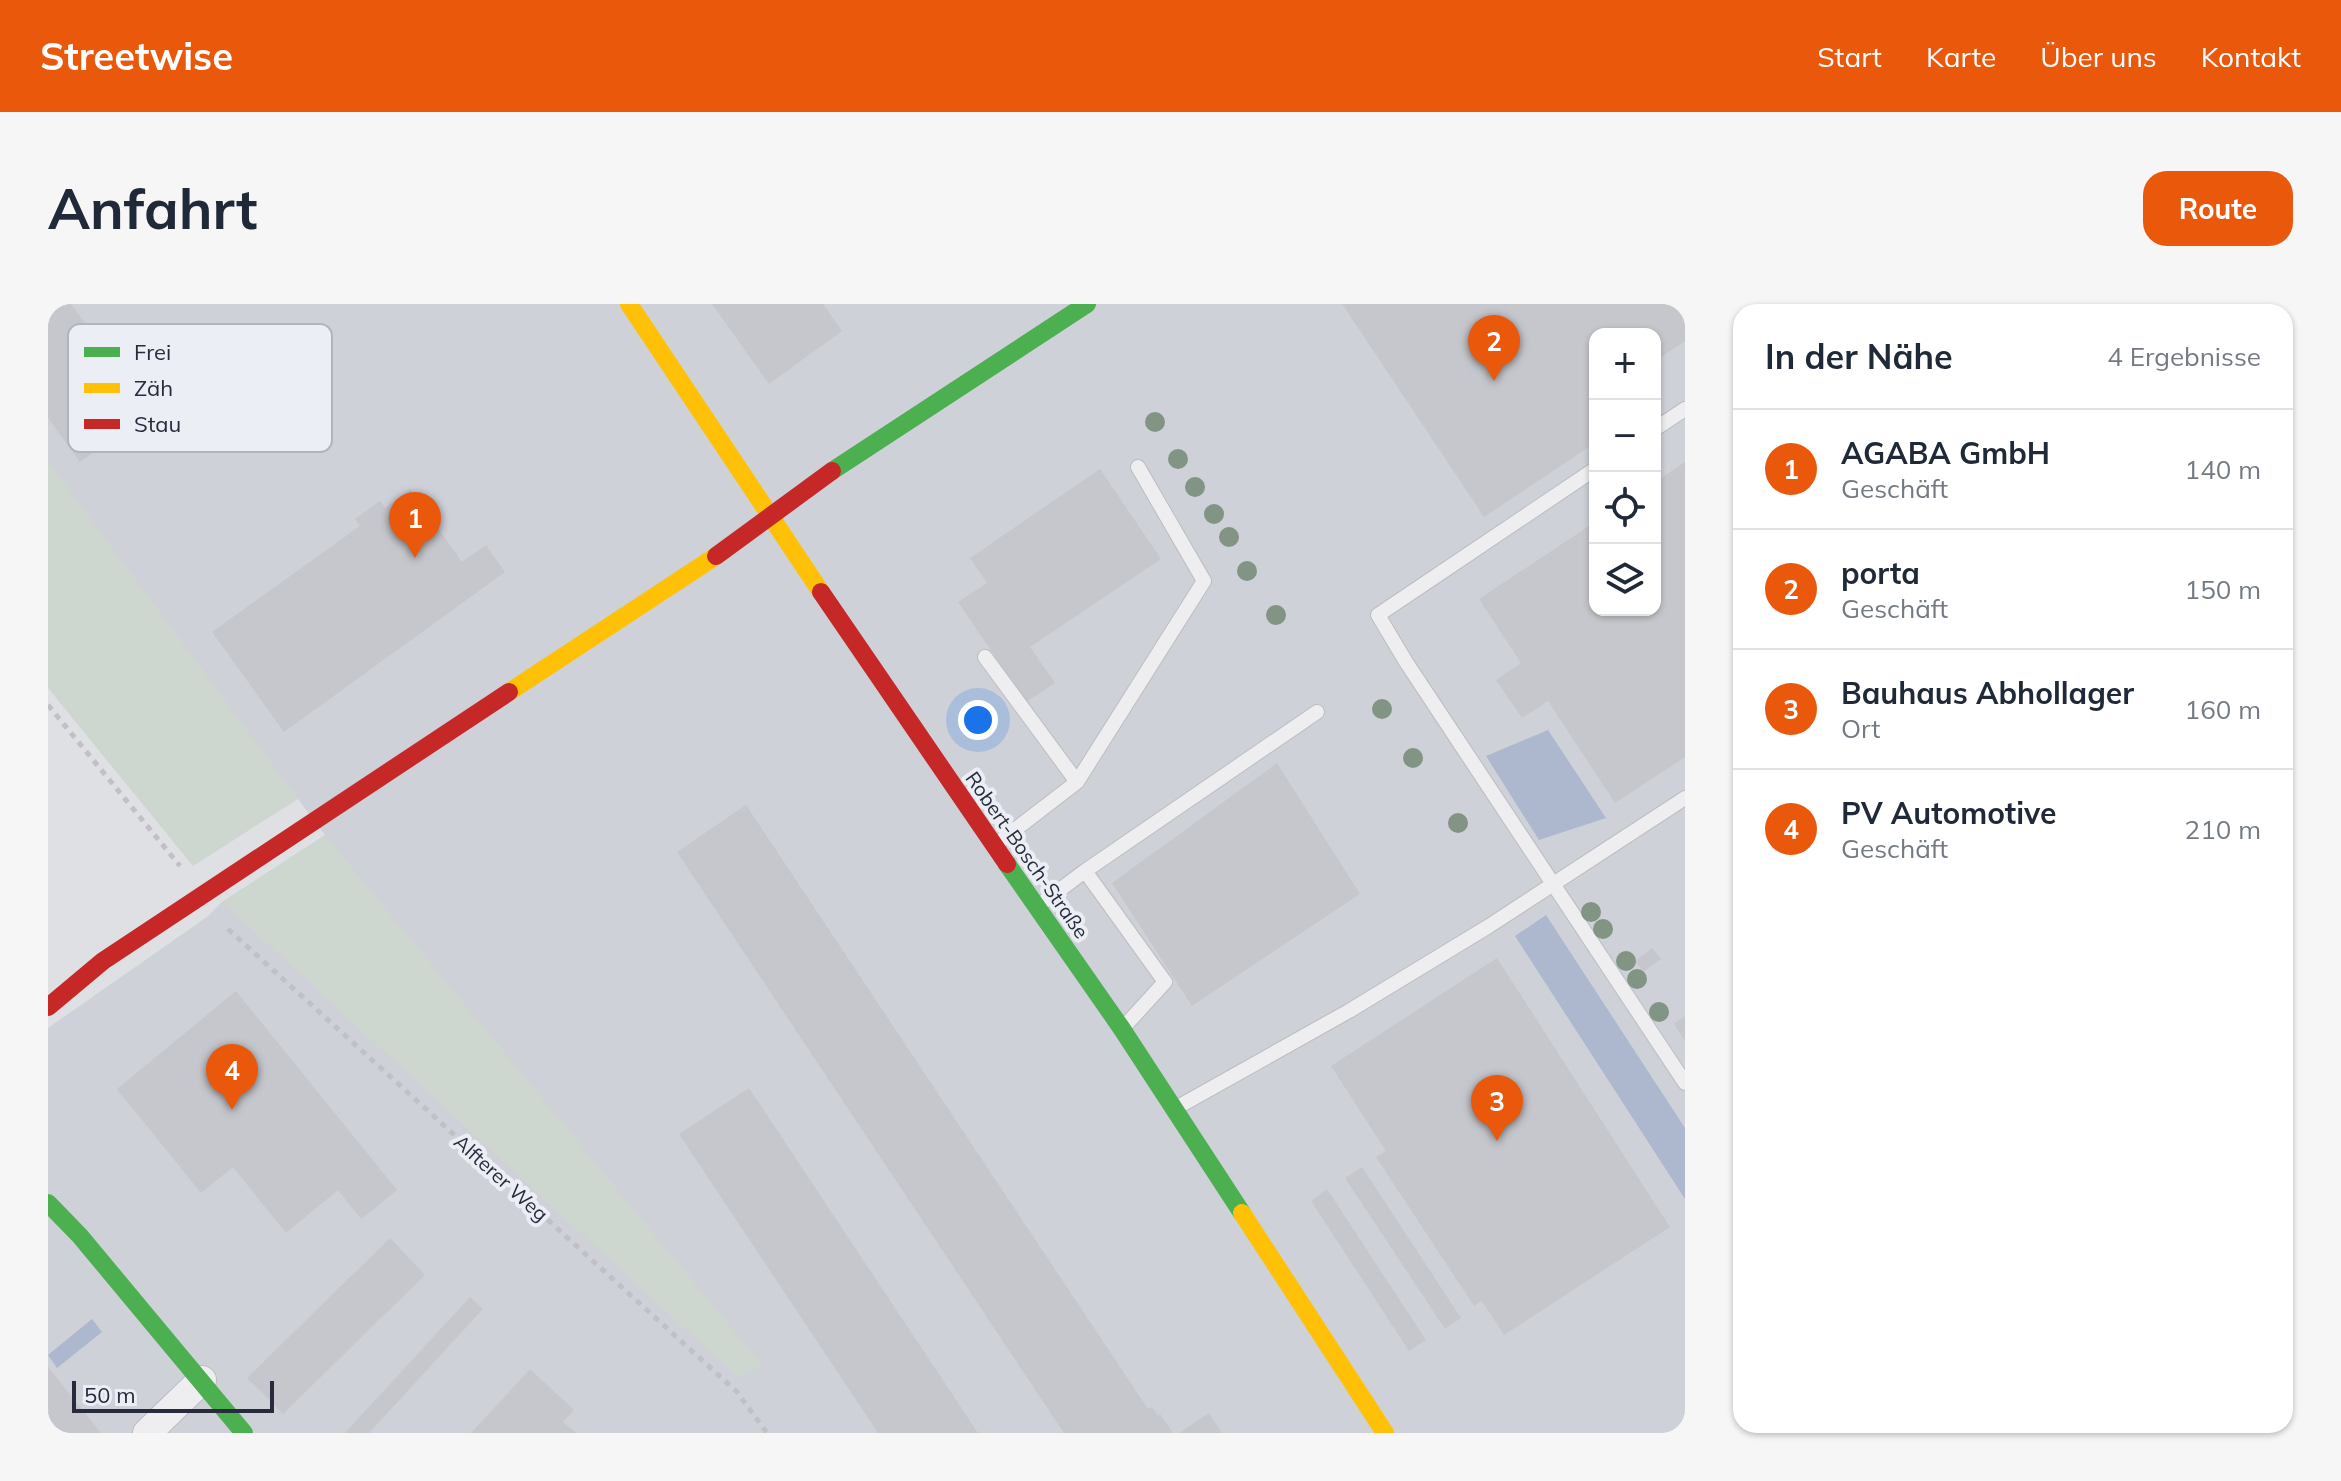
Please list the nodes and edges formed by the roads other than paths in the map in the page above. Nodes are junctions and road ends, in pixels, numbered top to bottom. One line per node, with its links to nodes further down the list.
1 (629, 304): 11 (street, Robert-Bosch-Straße)
2 (1087, 304): 15 (street, bridge)
3 (1685, 409): 4 (lane)
4 (1661, 425)
5 (1138, 467): 9 (lane)
6 (1591, 472): 13 (lane)
7 (985, 657): 9 (lane)
8 (1317, 712): 12 (lane)
9 (1077, 782): 11 (lane)
10 (1685, 798): 13 (lane)
11 (994, 845): 14 (street, Robert-Bosch-Straße)
12 (1085, 871): 14 (lane); 18 (lane)
13 (1554, 885): 19 (lane); 20 (lane)
14 (1036, 908): 18 (street, Robert-Bosch-Straße)
15 (103, 961): 16 (street); 17 (street)
16 (48, 987)
17 (48, 1007)
18 (1122, 1029): 20 (street, Robert-Bosch-Straße)
19 (1685, 1083)
20 (1174, 1109): 27 (street, Robert-Bosch-Straße)
21 (48, 1190): 23 (street)
22 (48, 1203): 23 (street)
23 (80, 1236): 24 (street)
24 (202, 1380): 25 (street); 26 (street)
25 (147, 1433)
26 (244, 1433)
27 (1385, 1433)

